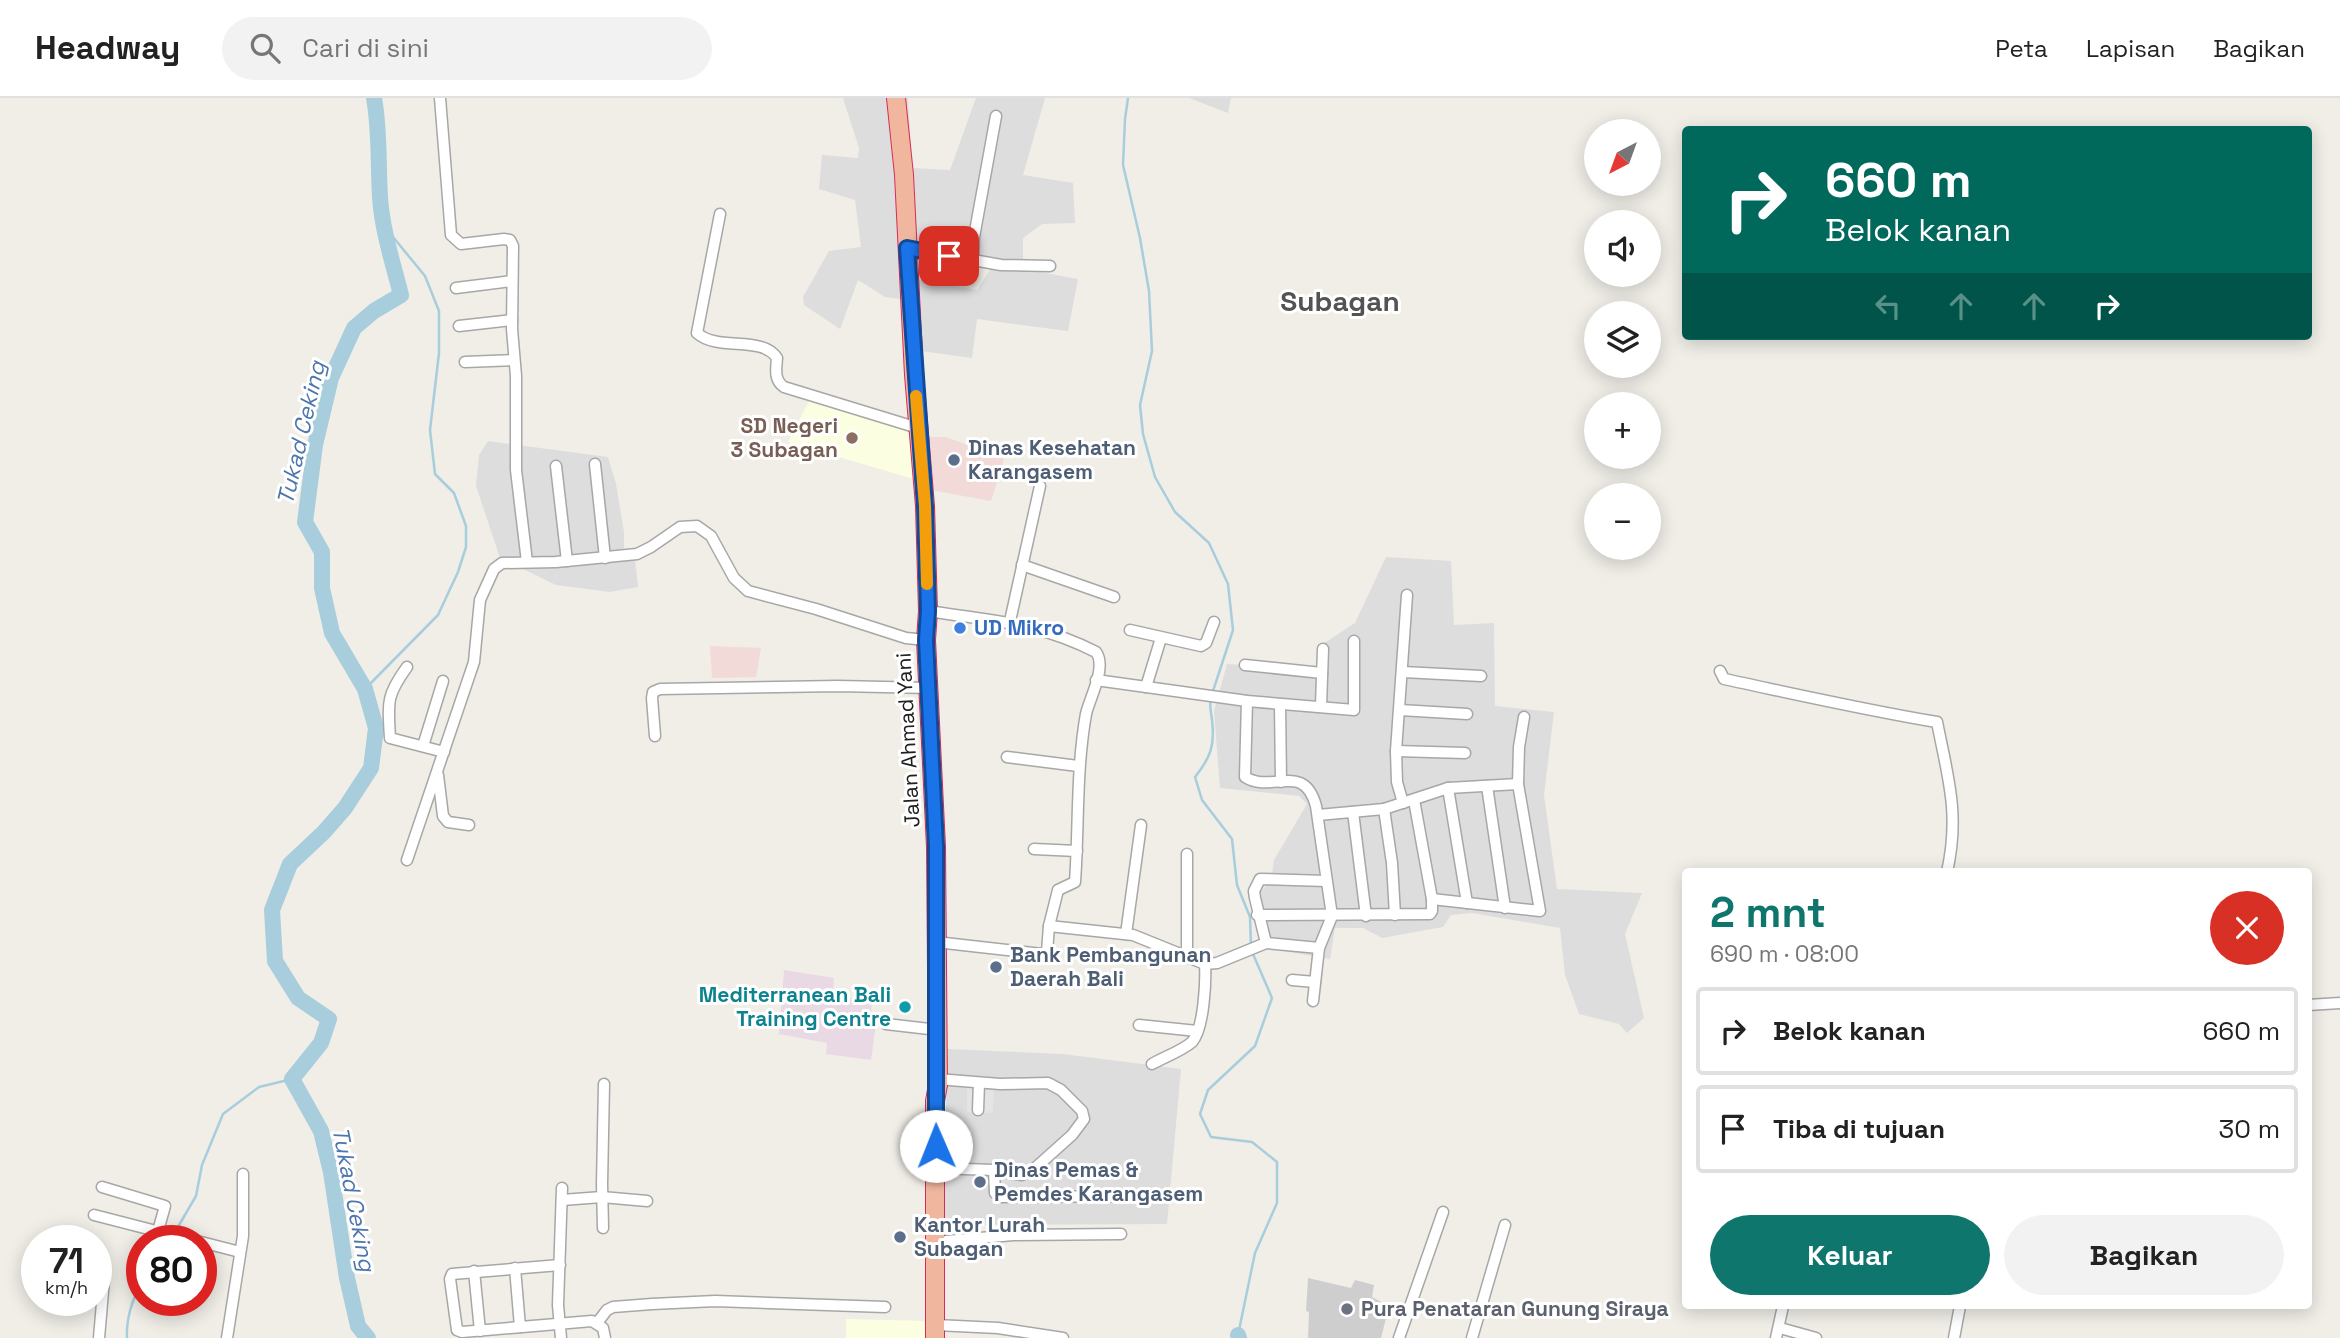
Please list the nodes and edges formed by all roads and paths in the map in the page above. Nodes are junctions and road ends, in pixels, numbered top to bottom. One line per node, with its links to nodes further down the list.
1 (440, 98): 8 (street)
2 (896, 98): 5 (highway, Jalan Ahmad Yani)
3 (996, 116): 6 (street)
4 (720, 214): 14 (street)
5 (907, 248): 6 (street); 14 (highway, Jalan Ahmad Yani)
6 (973, 260): 7 (street)
7 (1050, 266)
8 (512, 281): 9 (street); 10 (street)
9 (456, 288)
10 (512, 320): 11 (street); 12 (street)
11 (460, 326)
12 (514, 360): 13 (street); 20 (street)
13 (465, 362)
14 (918, 428): 24 (highway, Jalan Ahmad Yani)
15 (595, 464): 18 (street)
16 (556, 466): 19 (street)
17 (1040, 486): 21 (street)
18 (605, 558): 19 (street); 29 (street)
19 (567, 561): 20 (street)
20 (527, 562): 51 (street)
21 (1022, 565): 23 (street); 25 (street)
22 (1407, 595): 35 (street)
23 (1114, 597)
24 (928, 611): 25 (street); 29 (highway, Jalan Ahmad Yani)
25 (1010, 621): 38 (street)
26 (1214, 622): 28 (street)
27 (1130, 630): 28 (street)
28 (1161, 638): 40 (street)
29 (926, 640): 41 (highway, Jalan Ahmad Yani)
30 (1354, 641): 44 (street)
31 (1323, 649): 36 (street)
32 (1245, 665): 36 (street)
33 (407, 667): 49 (street)
34 (1720, 671): 70 (street)
35 (1403, 672): 37 (street); 45 (street)
36 (1321, 673): 44 (street)
37 (1481, 676)
38 (1096, 680): 40 (street); 54 (street)
39 (443, 681): 49 (street)
40 (1146, 687): 42 (street)
41 (929, 688): 48 (street); 81 (highway, Jalan Ahmad Yani)
42 (1247, 701): 43 (street); 56 (street)
43 (1280, 704): 44 (street); 56 (street)
44 (1321, 706)
45 (1400, 710): 46 (street); 50 (street)
46 (1467, 714)
47 (1524, 717): 57 (street)
48 (655, 736)
49 (423, 746): 51 (street)
50 (1396, 751): 52 (street); 60 (street)
51 (444, 752): 55 (street)
52 (1465, 753)
53 (1007, 757): 54 (street)
54 (1078, 766): 67 (street)
55 (437, 773): 64 (street); 69 (street)
56 (1281, 782): 63 (street)
57 (1518, 784): 58 (street); 74 (street)
58 (1488, 786): 59 (street); 74 (street)
59 (1448, 788): 60 (street); 73 (street)
60 (1408, 801): 61 (street); 72 (street)
61 (1384, 809): 62 (street); 76 (street)
62 (1353, 812): 63 (street); 78 (street)
63 (1318, 815): 71 (street)
64 (469, 825)
65 (1140, 825): 80 (street)
66 (1034, 849): 67 (street)
67 (1077, 851): 79 (street)
68 (1187, 854): 84 (street)
69 (407, 860)
70 (1948, 868)
71 (1326, 881): 75 (street); 77 (street)
72 (1432, 898): 73 (street); 76 (street)
73 (1467, 903): 74 (street)
74 (1505, 908)
75 (1258, 915): 77 (street); 82 (street)
76 (1395, 915): 78 (street)
77 (1332, 916): 78 (street); 83 (street)
78 (1366, 916)
79 (1049, 926): 80 (street); 81 (street)
80 (1126, 934): 84 (street)
81 (936, 942): 93 (highway, Jalan Ahmad Yani)
82 (1264, 944): 83 (street); 85 (street)
83 (1319, 948): 87 (street)
84 (1187, 958): 85 (street)
85 (1205, 964): 94 (street)
86 (1292, 980): 87 (street)
87 (1315, 982): 88 (street)
88 (1313, 1001)
89 (2340, 1003): 90 (street)
90 (2312, 1004)
91 (887, 1024): 93 (street)
92 (1139, 1025): 94 (street)
93 (938, 1030): 96 (highway, Jalan Ahmad Yani)
94 (1197, 1031): 95 (street)
95 (1152, 1064)
96 (937, 1079): 97 (street); 100 (highway, Jalan Ahmad Yani)
97 (979, 1083): 99 (street); 101 (street)
98 (604, 1084): 106 (street)
99 (978, 1110)
100 (936, 1168): 101 (street); 116 (highway, Jalan Ahmad Yani)
101 (994, 1170): 105 (street)
102 (243, 1174): 118 (street)
103 (102, 1188): 112 (street)
104 (562, 1188): 107 (street)
105 (1139, 1196)
106 (602, 1197): 107 (street); 108 (street); 114 (street)
107 (562, 1200): 119 (street)
108 (648, 1201)
109 (1443, 1212): 137 (street)
110 (94, 1214): 111 (street)
111 (135, 1225)
112 (160, 1225)
113 (1505, 1225): 138 (street)
114 (603, 1228)
115 (1121, 1234): 116 (street)
116 (936, 1242): 130 (highway, Jalan Ahmad Yani)
117 (217, 1246): 118 (street)
118 (240, 1252): 133 (street)
119 (560, 1265): 120 (street); 127 (street)
120 (514, 1268): 121 (street); 128 (street)
121 (474, 1271): 129 (street); 129 (street)
122 (885, 1307): 126 (street)
123 (1782, 1309): 131 (street)
124 (1959, 1309): 140 (street)
125 (101, 1316): 132 (street)
126 (597, 1323): 127 (street); 135 (street)
127 (560, 1324): 128 (street); 134 (street)
128 (520, 1327): 129 (street)
129 (480, 1331)
130 (935, 1331): 136 (street)
131 (1778, 1333): 139 (street)
132 (99, 1338)
133 (227, 1338)
134 (561, 1338)
135 (605, 1338)
136 (1063, 1338)
137 (1399, 1338)
138 (1472, 1338)
139 (1816, 1338)
140 (1954, 1338)

